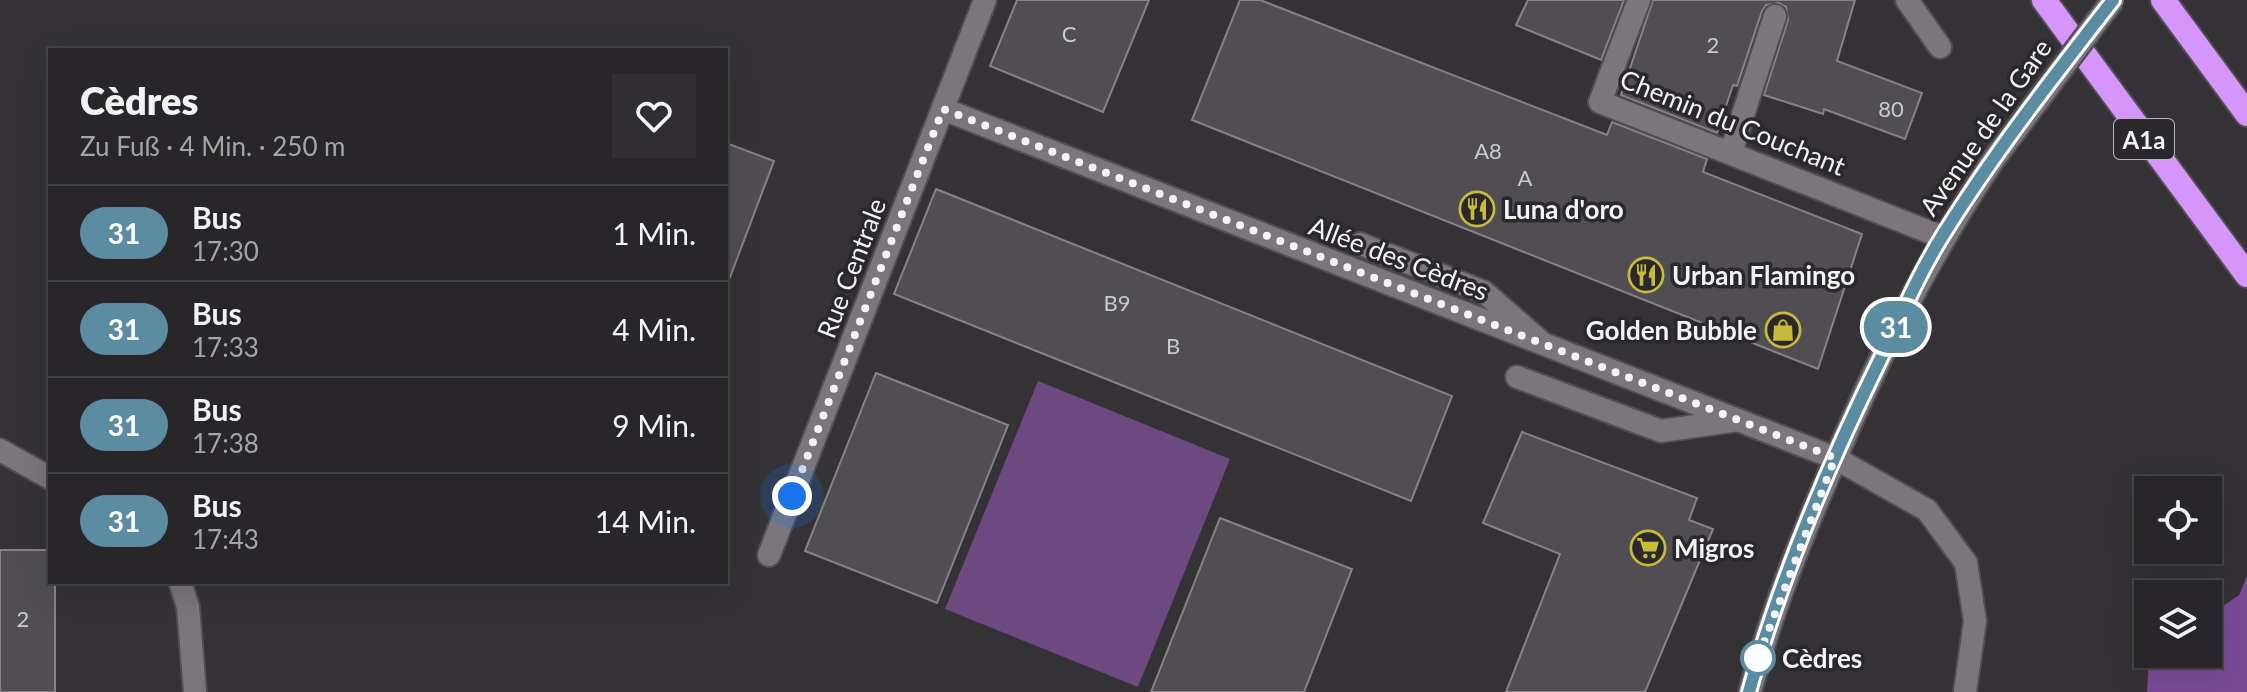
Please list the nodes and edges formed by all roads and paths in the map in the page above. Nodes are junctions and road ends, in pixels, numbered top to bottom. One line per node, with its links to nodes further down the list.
1 (985, 0): 9 (street, Rue Centrale)
2 (1639, 0): 11 (street, Chemin du Couchant)
3 (1907, 0): 8 (street)
4 (2044, 0): 14 (highway, A1a)
5 (2113, 0): 12 (street, Avenue de la Gare, bridge)
6 (2163, 0): 10 (highway)
7 (1775, 16): 11 (street)
8 (1940, 47)
9 (943, 109): 15 (street, Allée des Cèdres); 21 (street, Rue Centrale)
10 (2247, 114)
11 (1731, 152): 12 (street, Chemin du Couchant)
12 (1942, 237): 19 (street, Avenue de la Gare)
13 (1360, 244): 15 (street)
14 (2247, 275)
15 (1544, 344): 17 (street, Allée des Cèdres)
16 (1517, 377): 17 (street)
17 (1738, 420): 19 (street, Allée des Cèdres)
18 (0, 450): 20 (street)
19 (1835, 458): 24 (street, Avenue de la Gare); 25 (street, Allée des Cèdres)
20 (48, 477)
21 (769, 555)
22 (181, 584): 23 (street)
23 (195, 692)
24 (1750, 692)
25 (1965, 692)

